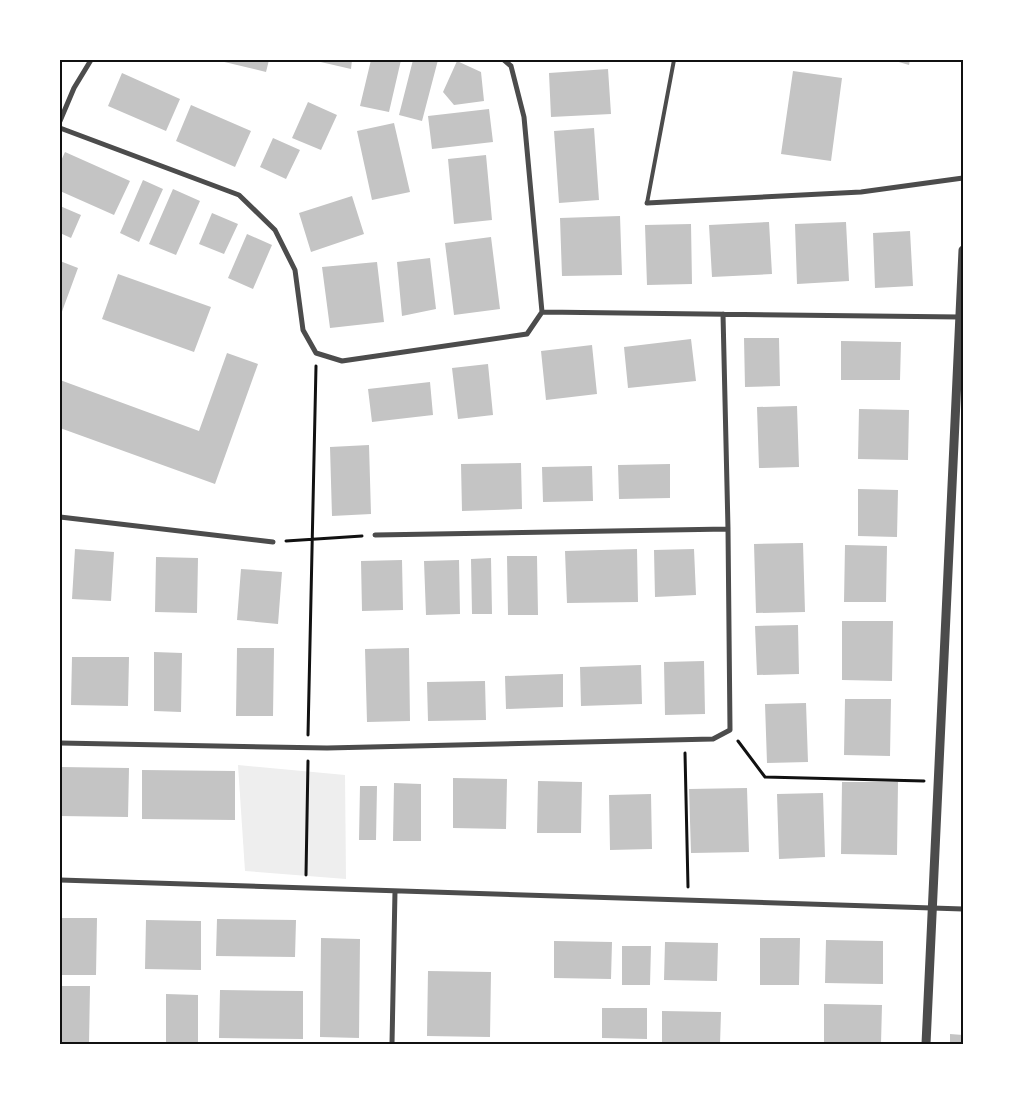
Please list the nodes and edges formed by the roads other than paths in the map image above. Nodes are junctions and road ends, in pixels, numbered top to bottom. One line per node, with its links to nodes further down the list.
1 (90, 60): 4 (street)
2 (504, 60): 9 (street)
3 (674, 60): 7 (lane)
4 (60, 121)
5 (60, 128): 9 (street)
6 (963, 178): 7 (street)
7 (647, 203)
8 (963, 250): 11 (street)
9 (542, 312): 10 (street)
10 (723, 314): 11 (street); 13 (street)
11 (960, 317): 19 (street)
12 (60, 517): 15 (street)
13 (728, 529): 14 (street); 16 (street)
14 (375, 535)
15 (273, 542)
16 (60, 743)
17 (60, 880): 18 (street)
18 (395, 891): 19 (street); 21 (street)
19 (932, 909): 20 (street); 22 (street)
20 (963, 909)
21 (392, 1044)
22 (926, 1044)

